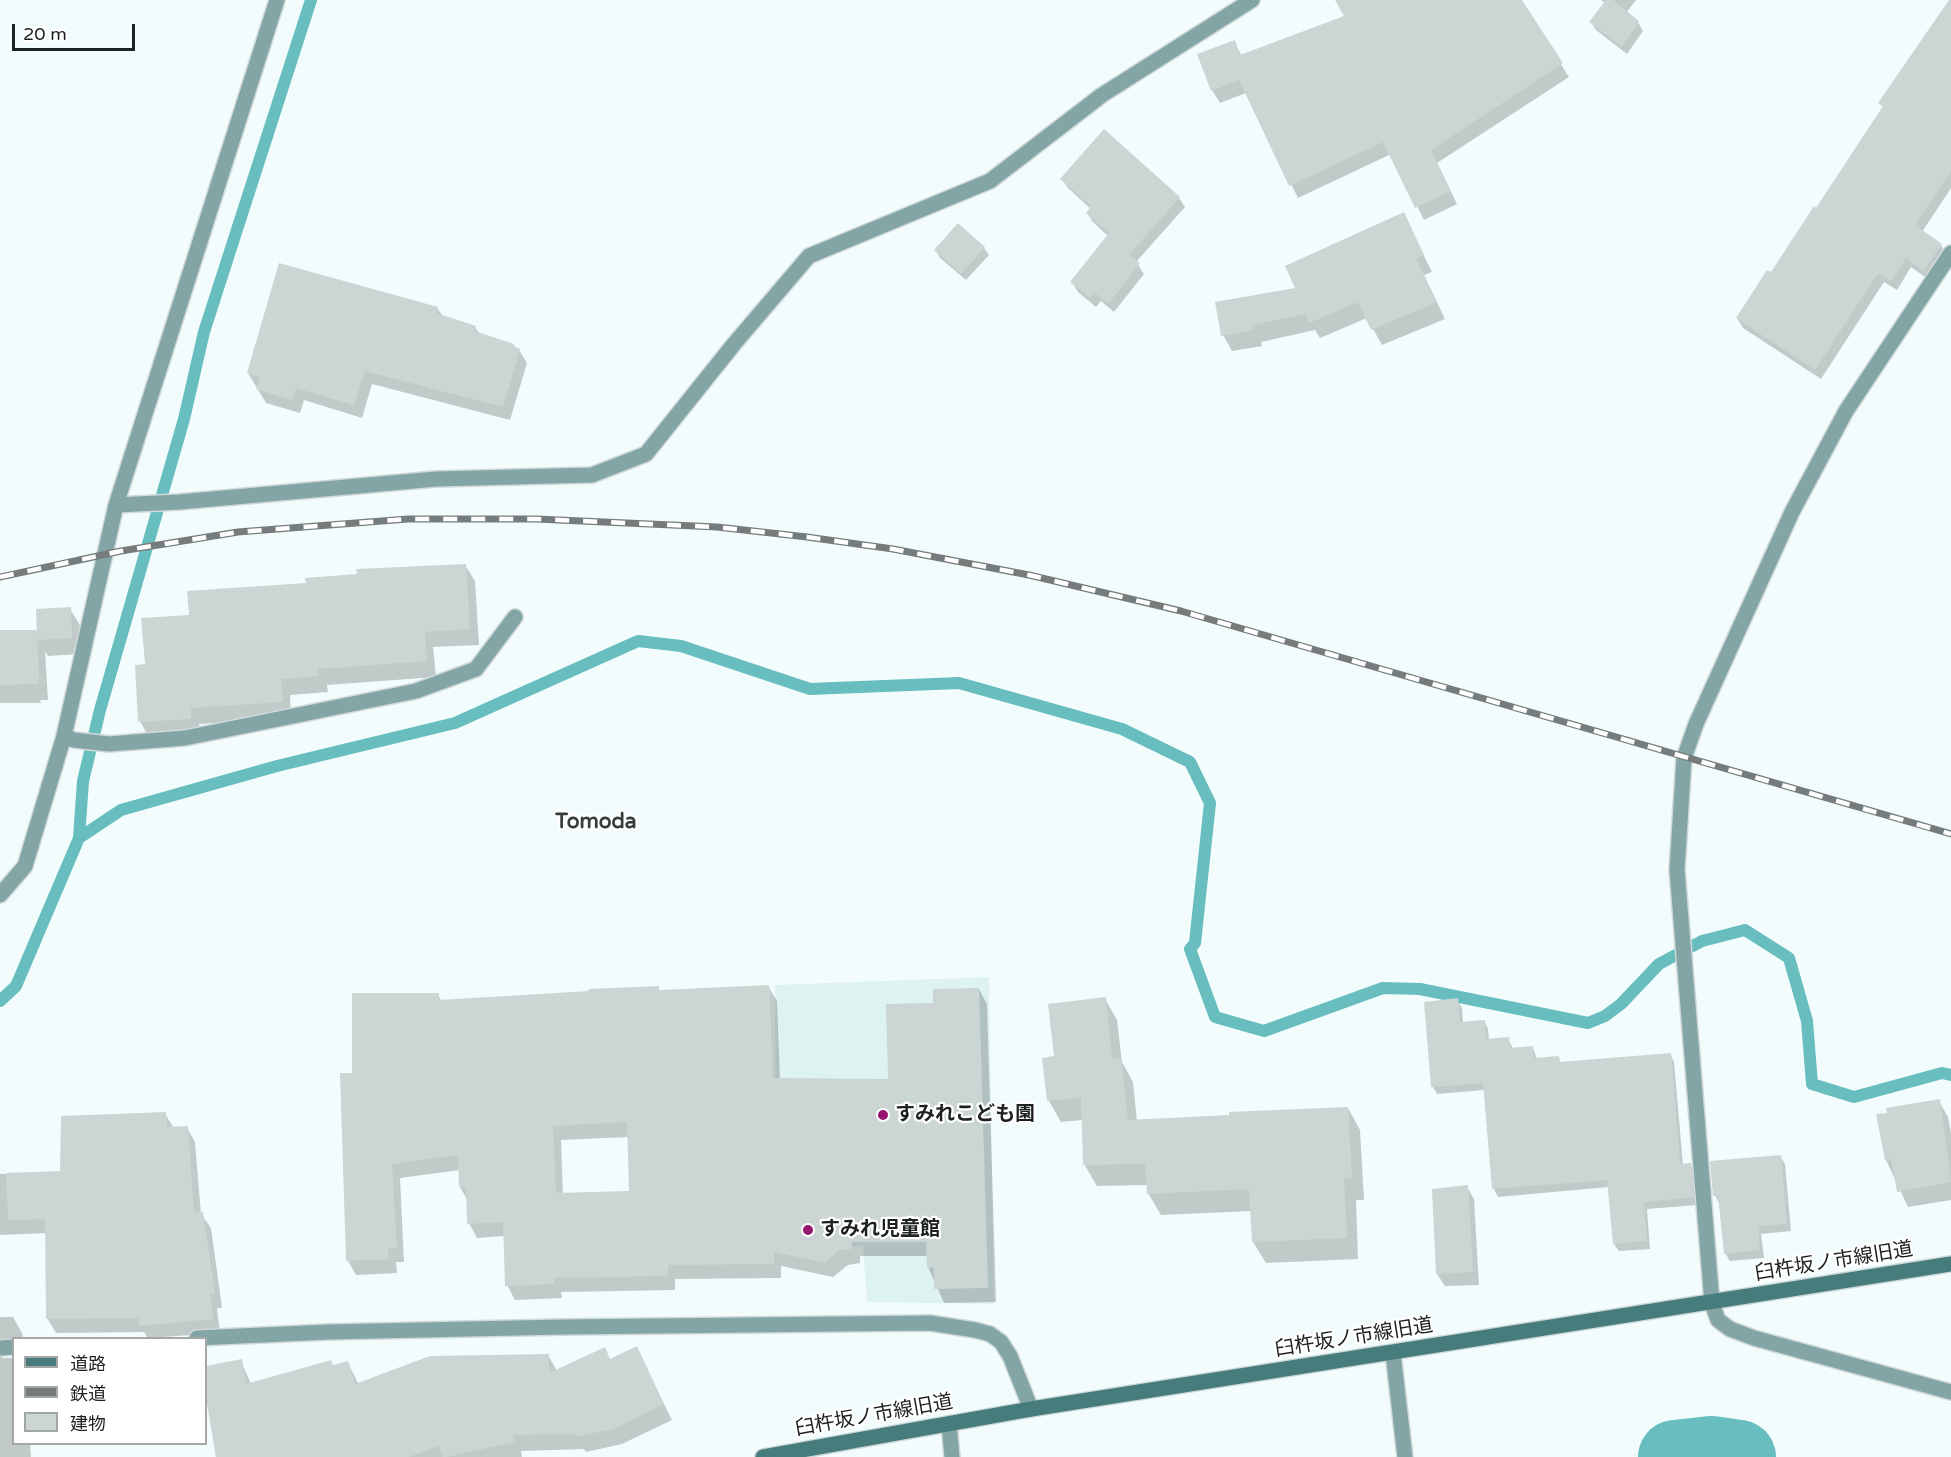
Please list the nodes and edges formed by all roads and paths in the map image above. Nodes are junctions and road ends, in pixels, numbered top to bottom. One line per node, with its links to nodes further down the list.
1 (277, 0): 4 (street)
2 (1251, 0): 4 (street)
3 (1951, 253): 9 (street)
4 (116, 505): 6 (street)
5 (514, 617): 6 (street)
6 (69, 738): 7 (street)
7 (0, 895)
8 (1951, 1264): 9 (street, 臼杵坂ノ市線旧道)
9 (1712, 1303): 11 (street, 臼杵坂ノ市線旧道); 12 (street)
10 (207, 1338): 13 (street)
11 (1393, 1353): 13 (street, 臼杵坂ノ市線旧道); 17 (street)
12 (1951, 1392)
13 (1031, 1410): 14 (street, 臼杵坂ノ市線旧道)
14 (949, 1424): 15 (street, 臼杵坂ノ市線旧道); 16 (street)
15 (763, 1457)
16 (952, 1457)
17 (1405, 1457)

